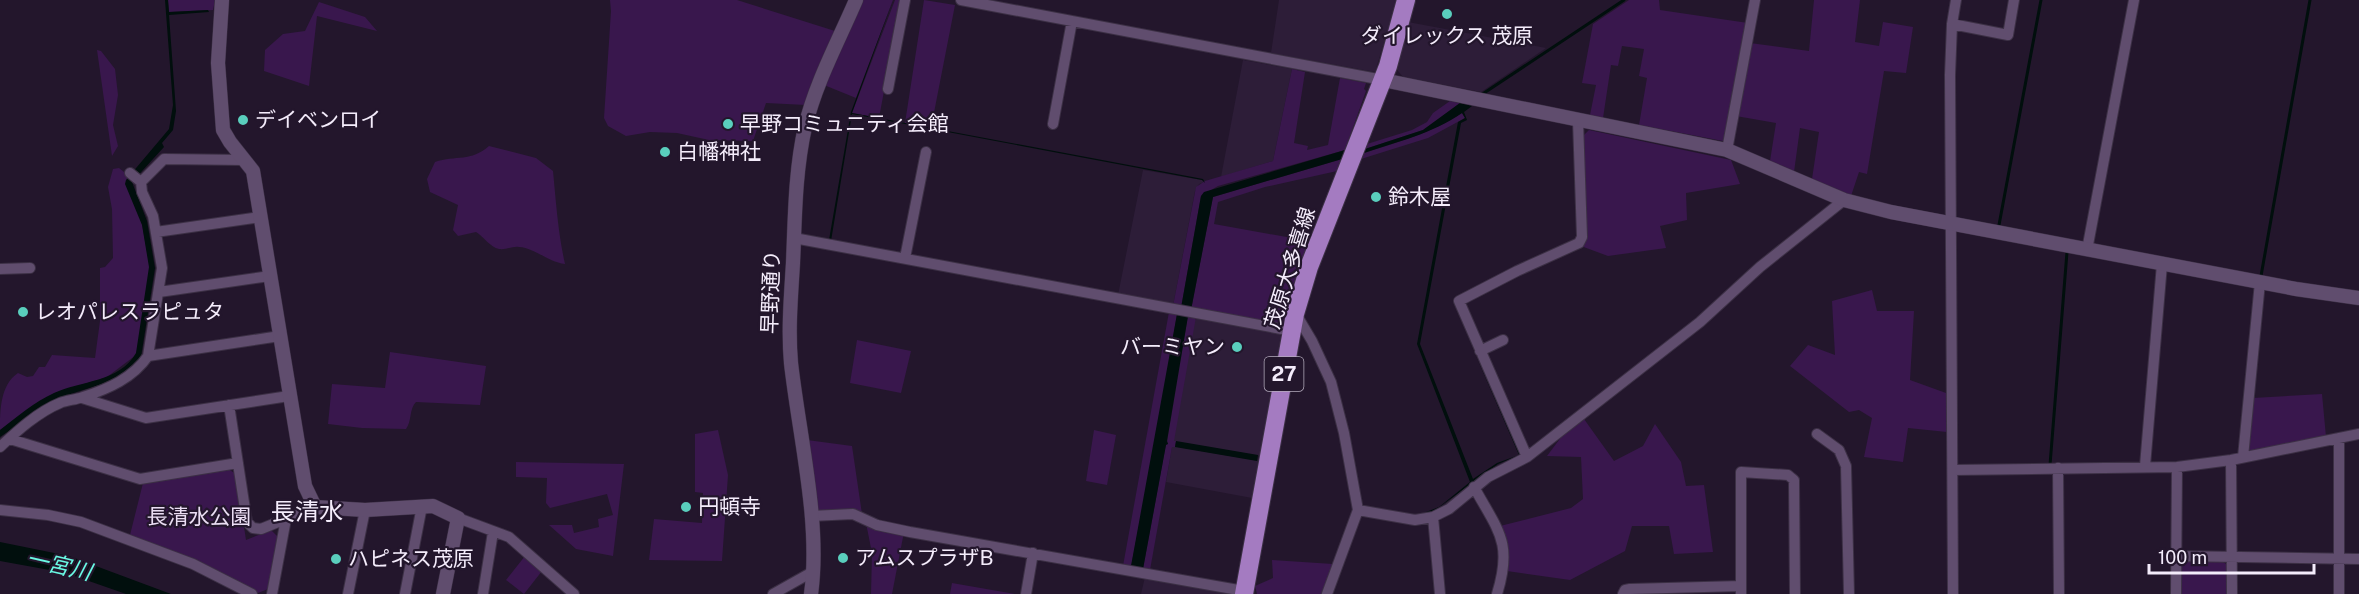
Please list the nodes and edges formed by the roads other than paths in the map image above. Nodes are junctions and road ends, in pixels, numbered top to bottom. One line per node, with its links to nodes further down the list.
1 (222, 0): 18 (street)
2 (856, 0): 23 (street, 早野通り)
3 (905, 0): 13 (street)
4 (961, 0): 10 (street)
5 (1406, 0): 12 (main road, 茂原大多喜線 / 27)
6 (1755, 0): 16 (street)
7 (1956, 0): 11 (street)
8 (2014, 0): 11 (street)
9 (2134, 0): 24 (street)
10 (1072, 21): 12 (street); 15 (street)
11 (1952, 24): 21 (street)
12 (1383, 80): 14 (street); 33 (main road, 茂原大多喜線 / 27)
13 (888, 89)
14 (1578, 121): 16 (street); 36 (street)
15 (1053, 124)
16 (1727, 150): 19 (street)
17 (926, 152): 25 (street)
18 (244, 160): 20 (street); 22 (street)
19 (1844, 200): 21 (street); 46 (street)
20 (260, 217): 22 (street); 29 (street)
21 (1950, 223): 24 (street); 53 (street)
22 (156, 232): 31 (street)
23 (794, 238): 25 (street); 60 (street, 早野通り)
24 (2087, 250): 26 (street)
25 (905, 258): 33 (street)
26 (2162, 264): 30 (street); 50 (street)
27 (30, 268): 28 (street)
28 (0, 269)
29 (270, 276): 31 (street); 34 (street)
30 (2260, 282): 32 (street); 47 (street)
31 (159, 292): 37 (street)
32 (2359, 298)
33 (1294, 323): 59 (street); 73 (main road, 茂原大多喜線 / 27)
34 (280, 336): 37 (street); 38 (street)
35 (1503, 340): 36 (street)
36 (1480, 351): 46 (street)
37 (148, 356): 39 (street)
38 (289, 396): 40 (street); 56 (street)
39 (82, 398): 40 (street); 44 (street)
40 (229, 405): 49 (street)
41 (1816, 434): 89 (street)
42 (2359, 434): 43 (street)
43 (2339, 438): 47 (street); 68 (street)
44 (10, 439): 45 (street); 49 (street)
45 (0, 447)
46 (1527, 457): 54 (street)
47 (2243, 457): 48 (street)
48 (2231, 460): 51 (street); 67 (street)
49 (238, 463): 63 (street)
50 (2145, 466): 51 (street); 52 (street)
51 (2177, 466): 66 (street)
52 (2058, 468): 53 (street); 91 (street)
53 (1953, 470): 90 (street)
54 (1474, 487): 61 (street); 86 (street)
55 (422, 506): 58 (street); 62 (street); 77 (street)
56 (315, 507): 58 (street); 63 (street)
57 (0, 510): 74 (street)
58 (365, 510): 76 (street)
59 (1358, 510): 61 (street); 84 (street)
60 (811, 516): 65 (street); 70 (street, 早野通り)
61 (1433, 517): 85 (street)
62 (458, 518): 64 (street); 78 (street)
63 (286, 519): 75 (street)
64 (494, 532): 79 (street); 80 (street)
65 (1034, 553): 73 (street); 83 (street)
66 (2176, 556): 67 (street); 92 (street)
67 (2233, 557): 68 (street); 93 (street)
68 (2339, 559): 69 (street); 94 (street)
69 (2359, 559)
70 (814, 571): 81 (street); 82 (street, 早野通り)
71 (1741, 590): 72 (street); 88 (street)
72 (1687, 591): 87 (street)
73 (1244, 593)
74 (252, 594)
75 (272, 594)
76 (348, 594)
77 (405, 594)
78 (443, 594)
79 (483, 594)
80 (574, 594)
81 (773, 594)
82 (811, 594)
83 (1026, 594)
84 (1327, 594)
85 (1440, 594)
86 (1497, 594)
87 (1623, 594)
88 (1795, 594)
89 (1848, 594)
90 (1953, 594)
91 (2059, 594)
92 (2176, 594)
93 (2232, 594)
94 (2339, 594)

